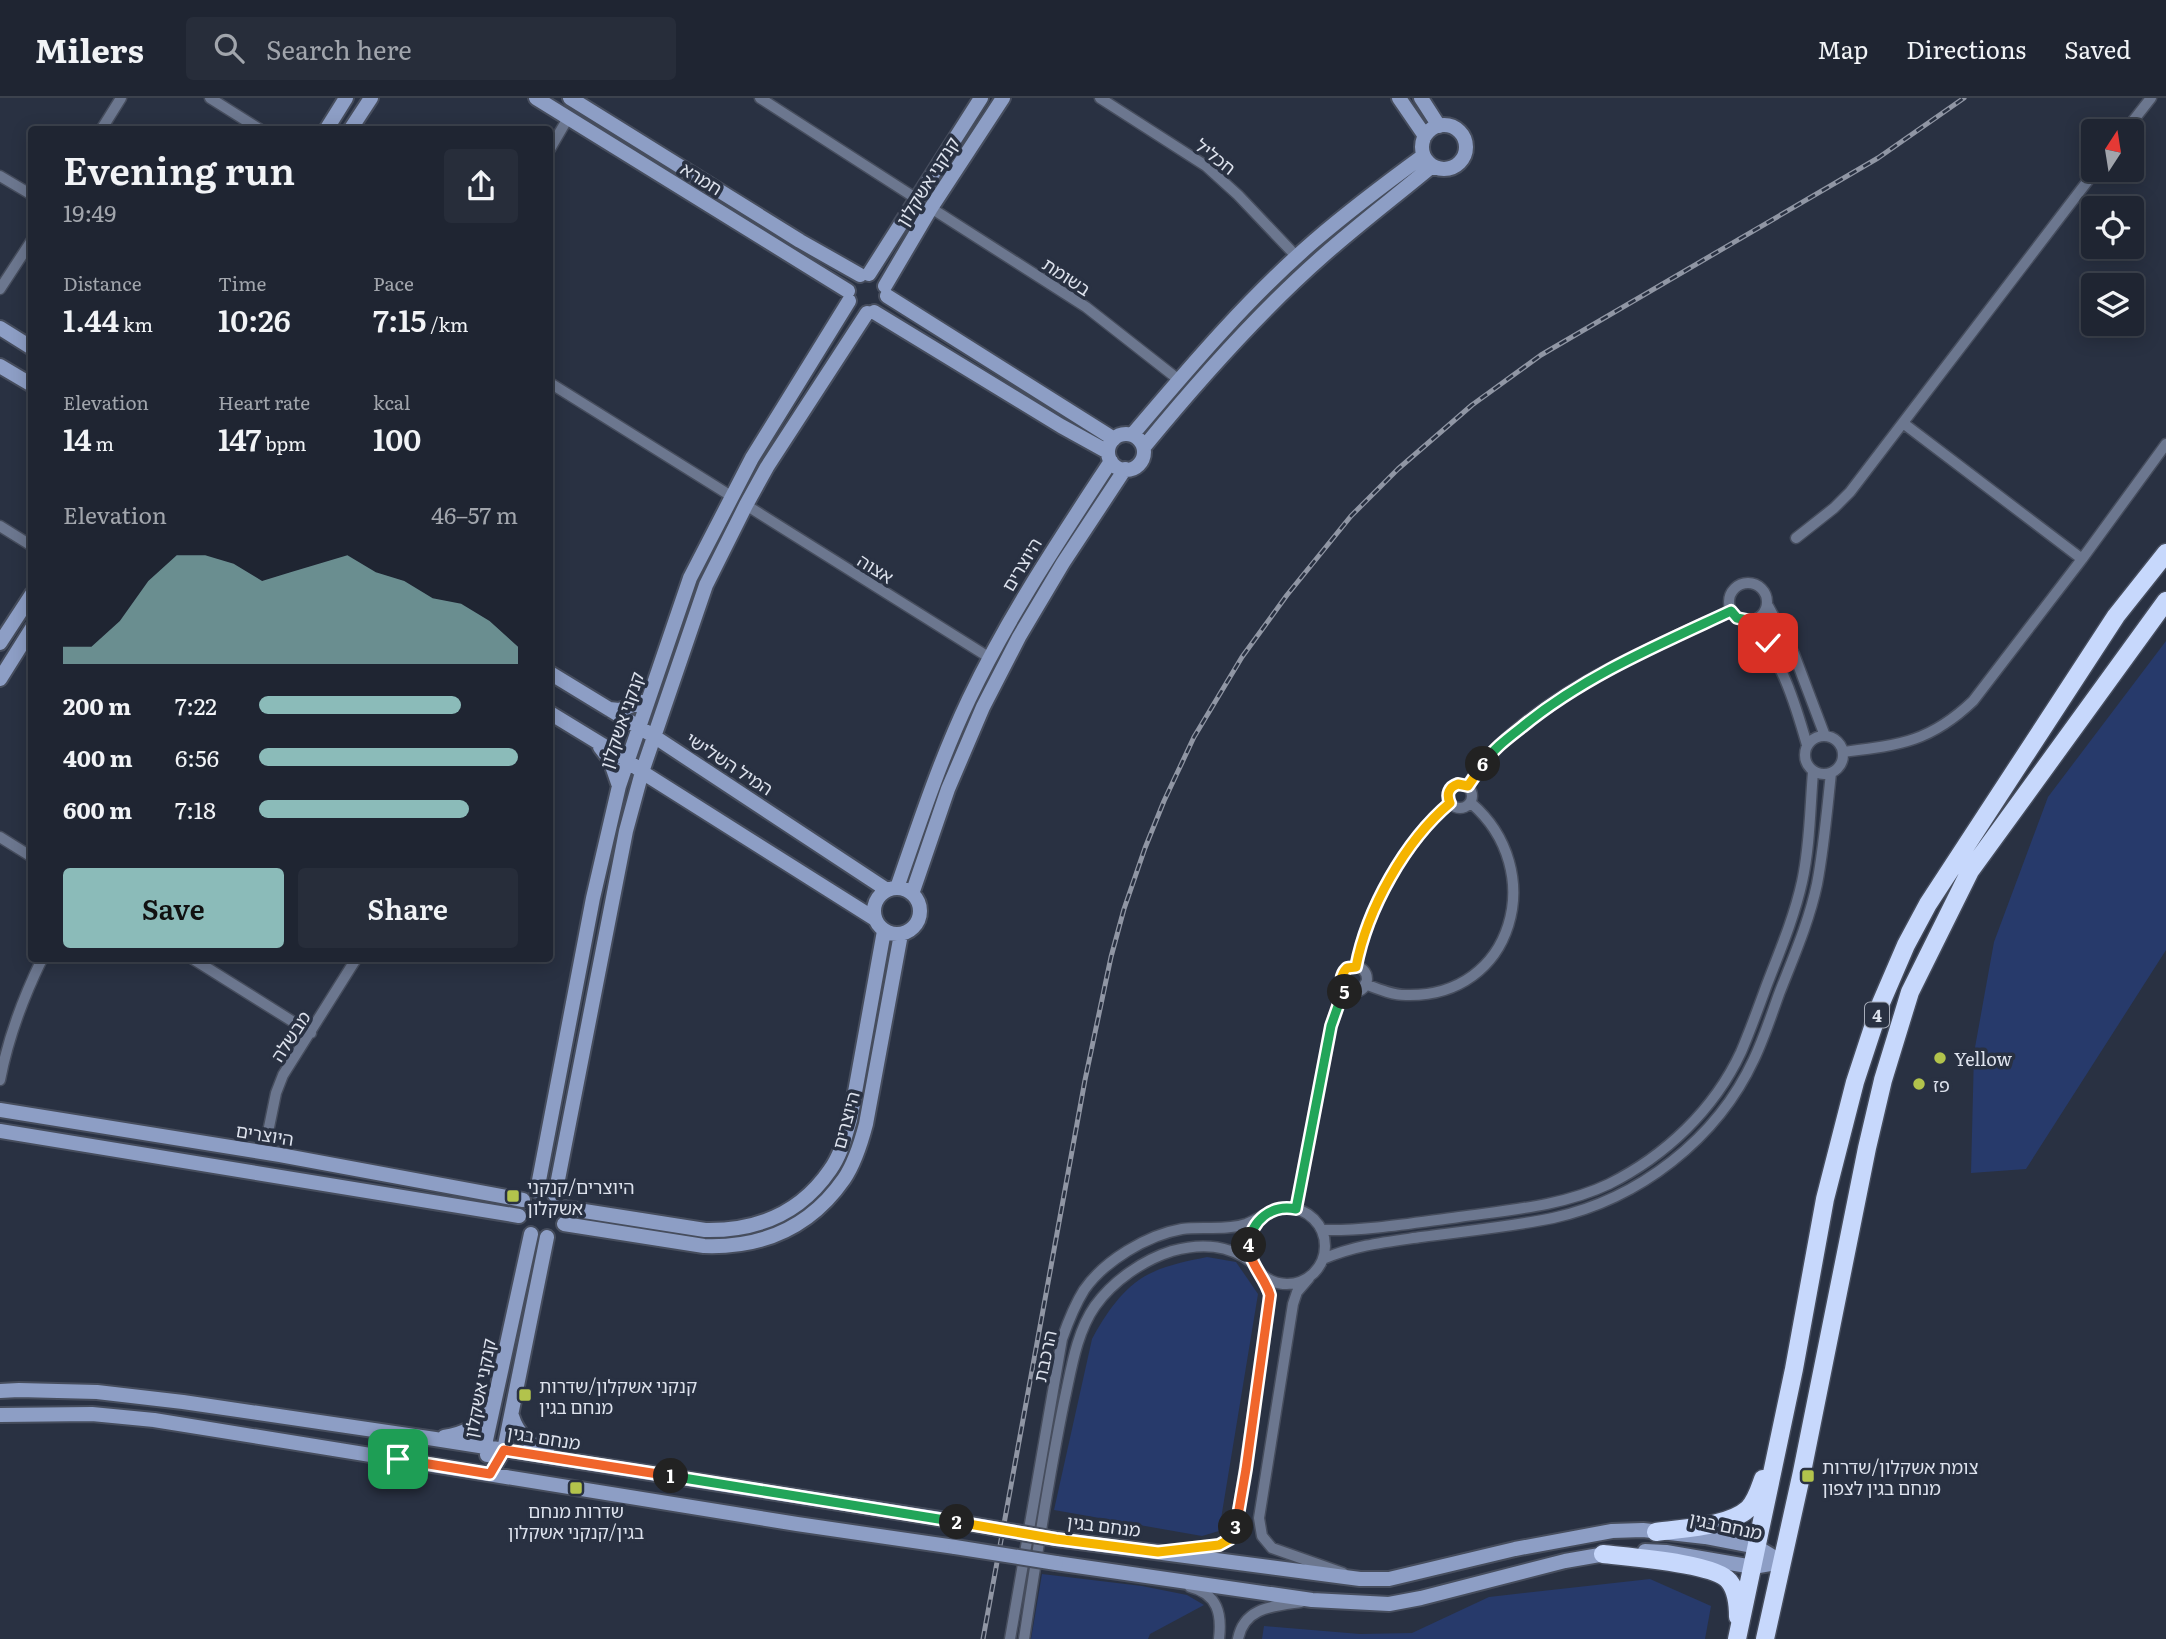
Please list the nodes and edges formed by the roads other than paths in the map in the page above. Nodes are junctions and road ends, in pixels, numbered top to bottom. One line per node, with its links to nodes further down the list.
1 (121, 98): 17 (street)
2 (211, 98): 18 (street)
3 (346, 98): 19 (street)
4 (371, 98): 20 (street)
5 (536, 98): 14 (street, חמרא)
6 (760, 98): 27 (street)
7 (981, 98): 27 (street, קנקני אשקלון)
8 (1003, 98): 28 (street, קנקני אשקלון)
9 (1100, 98): 30 (street, חכליל)
10 (1399, 98): 21 (street)
11 (1421, 98): 16 (street)
12 (2151, 98): 15 (street)
13 (576, 100): 31 (street, חמרא)
14 (568, 118): 22 (street); 34 (street, חמרא)
15 (2135, 119)
16 (1439, 125): 21 (street); 23 (street)
17 (104, 126)
18 (255, 126)
19 (328, 126)
20 (353, 126)
21 (1425, 136): 23 (street)
22 (553, 144)
23 (1428, 161): 30 (street); 45 (street)
24 (0, 176): 26 (street)
25 (2087, 182): 42 (street)
26 (28, 193)
27 (917, 199): 31 (street, קנקני אשקלון)
28 (931, 208): 33 (street, קנקני אשקלון); 39 (street, בשומת)
29 (28, 246): 32 (street)
30 (1297, 257): 39 (street)
31 (864, 275): 33 (street); 34 (street)
32 (0, 289)
33 (886, 291): 35 (street); 46 (street)
34 (848, 296): 35 (street); 48 (street, קנקני אשקלון)
35 (871, 312): 46 (street); 49 (street, קנקני אשקלון)
36 (0, 328): 37 (street)
37 (28, 346)
38 (0, 366): 40 (street)
39 (1179, 380): 43 (street)
40 (28, 383)
41 (553, 385): 48 (street)
42 (1903, 423): 51 (street); 54 (street)
43 (1132, 435): 45 (street); 46 (street)
44 (2166, 444): 54 (street)
45 (1144, 447): 47 (street)
46 (1111, 451): 47 (street); 62 (street, היוצרים)
47 (1125, 470): 89 (street, היוצרים)
48 (731, 496): 65 (street, קנקני אשקלון)
49 (746, 505): 62 (street, אצוה); 66 (street, קנקני אשקלון)
50 (0, 526): 52 (street)
51 (1796, 538)
52 (28, 544)
53 (2166, 553): 124 (highway, 4)
54 (2082, 559): 75 (street)
55 (28, 600): 61 (street)
56 (2166, 601): 134 (highway, 4)
57 (1768, 606): 58 (street); 59 (street); 70 (street)
58 (1731, 611): 59 (street); 81 (street)
59 (1752, 621): 73 (street)
60 (28, 634): 64 (street)
61 (0, 643)
62 (990, 658): 88 (street, היוצרים)
63 (553, 675): 67 (street, המיל השלישי)
64 (0, 679)
65 (648, 700): 67 (street); 69 (street, קנקני אשקלון)
66 (664, 706): 71 (street, קנקני אשקלון); 74 (street)
67 (606, 708): 69 (street, המיל השלישי)
68 (553, 715): 72 (street)
69 (638, 728): 71 (street, המיל השלישי); 76 (street, קנקני אשקלון)
70 (1825, 736): 73 (street); 75 (street)
71 (655, 737): 74 (street, המיל השלישי); 77 (street, קנקני אשקלון)
72 (597, 743): 76 (street); 80 (street)
73 (1807, 745): 78 (street)
74 (674, 749): 88 (street, המיל השלישי)
75 (1843, 752): 79 (street)
76 (627, 760): 77 (street); 80 (street, קנקני אשקלון)
77 (642, 772): 82 (street); 83 (street, קנקני אשקלון)
78 (1813, 772): 79 (street); 113 (street)
79 (1831, 773): 116 (street)
80 (618, 786): 105 (street, קנקני אשקלון)
81 (1468, 786): 84 (street); 85 (street)
82 (673, 790): 83 (street); 90 (street)
83 (636, 796): 106 (street, קנקני אשקלון)
84 (1450, 803): 85 (street); 95 (street)
85 (1471, 803): 96 (street)
86 (0, 837): 87 (street)
87 (28, 854)
88 (892, 889): 89 (street); 90 (street)
89 (912, 894): 91 (street)
90 (880, 925): 91 (street); 108 (street, היוצרים)
91 (901, 934): 112 (street, היוצרים)
92 (41, 962): 99 (street)
93 (198, 962): 98 (street)
94 (354, 962): 98 (street, מבשלה)
95 (1356, 967): 96 (street); 97 (street)
96 (1365, 984): 97 (street)
97 (1346, 990): 109 (street)
98 (311, 1033): 102 (street, מבשלה)
99 (0, 1080)
100 (0, 1110): 103 (street, היוצרים)
101 (0, 1131): 111 (street)
102 (267, 1137): 103 (street); 104 (street)
103 (248, 1150): 104 (street, היוצרים)
104 (280, 1155): 107 (street, היוצרים)
105 (537, 1191): 106 (street); 107 (street)
106 (555, 1195): 108 (street)
107 (523, 1200): 111 (street)
108 (565, 1208): 112 (street)
109 (1296, 1209): 110 (street); 113 (street)
110 (1270, 1212): 117 (street); 140 (street, הרכבת)
111 (519, 1216): 114 (street)
112 (564, 1224): 115 (street)
113 (1322, 1230): 116 (street)
114 (531, 1234): 115 (street); 121 (street, קנקני אשקלון)
115 (547, 1237): 122 (street, קנקני אשקלון)
116 (1323, 1259): 119 (street)
117 (1253, 1263): 118 (street); 141 (street, הרכבת)
118 (1261, 1274): 119 (street); 132 (street)
119 (1308, 1278): 137 (street)
120 (0, 1391): 125 (street, מנחם בגין)
121 (493, 1409): 125 (street); 126 (street, קנקני אשקלון)
122 (512, 1414): 127 (street, קנקני אשקלון); 128 (street)
123 (0, 1415): 129 (street, מנחם בגין)
124 (1784, 1420): 130 (highway); 131 (highway, 4)
125 (435, 1439): 126 (street, מנחם בגין)
126 (485, 1447): 127 (street, מנחם בגין); 129 (street, קנקני אשקלון)
127 (504, 1450): 128 (street, מנחם בגין); 129 (street, קנקני אשקלון)
128 (569, 1460): 132 (street, מנחם בגין, bridge)
129 (490, 1474): 136 (street, מנחם בגין, bridge)
130 (1656, 1532): 131 (street, מנחם בגין); 137 (street, מנחם בגין)
131 (1757, 1547): 134 (street, מנחם בגין); 135 (highway, 4)
132 (1158, 1552): 137 (street, מנחם בגין)
133 (1603, 1554): 135 (street, מנחם בגין); 138 (street, מנחם בגין); 139 (highway)
134 (1782, 1562): 135 (street, מנחם בגין); 144 (highway, 4)
135 (1753, 1567): 139 (highway, 4)
136 (1149, 1576): 138 (street, מנחם בגין); 142 (street)
137 (1360, 1579)
138 (1312, 1600): 143 (street)
139 (1738, 1637)
140 (1010, 1639)
141 (1024, 1639)
142 (1219, 1639)
143 (1238, 1639)
144 (1765, 1639)

